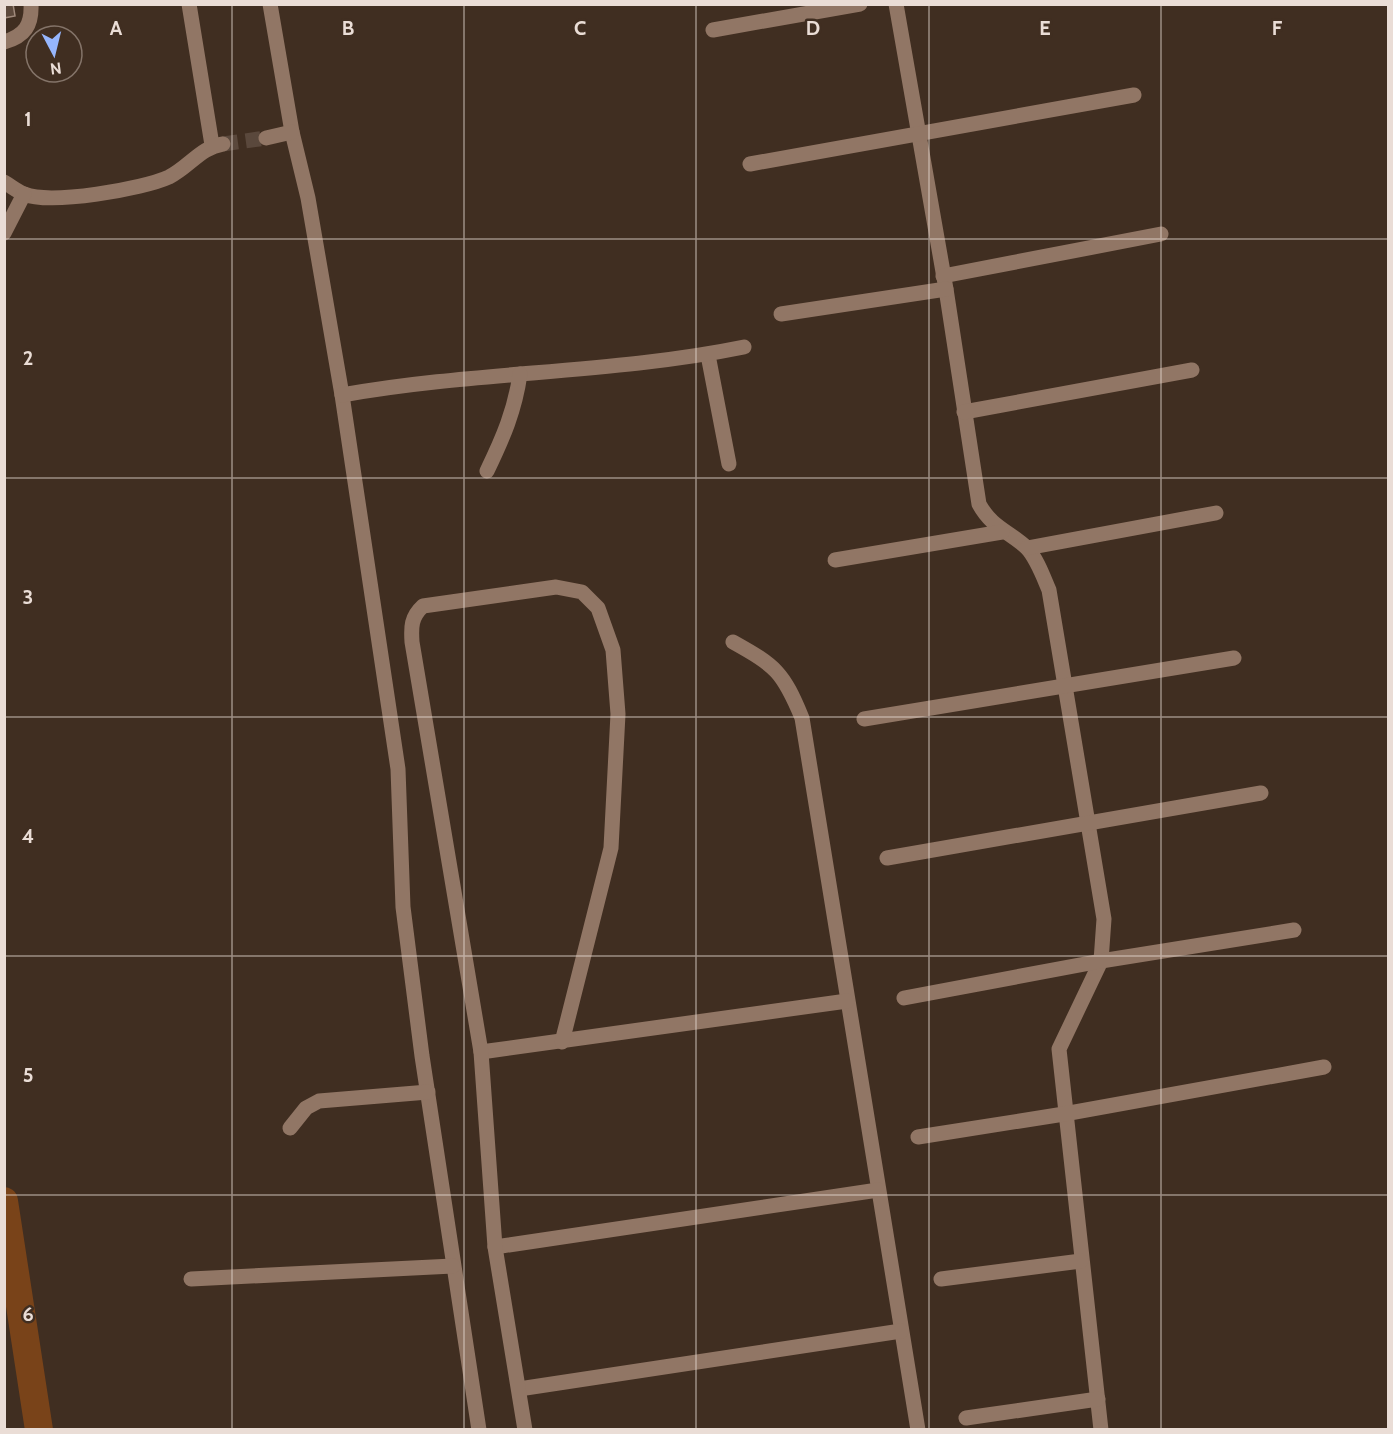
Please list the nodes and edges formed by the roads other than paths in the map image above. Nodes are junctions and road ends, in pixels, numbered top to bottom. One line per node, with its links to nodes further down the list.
1 (31, 4): 7 (street)
2 (189, 4): 14 (street)
3 (270, 4): 9 (street)
4 (860, 4): 6 (street)
5 (896, 4): 10 (street)
6 (713, 30)
7 (4, 42)
8 (1134, 95): 10 (street)
9 (292, 132): 11 (street); 23 (street)
10 (918, 134): 12 (street); 17 (street)
11 (266, 138)
12 (750, 164)
13 (4, 182): 14 (street)
14 (24, 194): 15 (street)
15 (4, 233)
16 (1161, 234): 17 (street)
17 (945, 283): 18 (street); 24 (street)
18 (781, 314)
19 (744, 347): 20 (street)
20 (708, 354): 22 (street); 25 (street)
21 (1192, 370): 24 (street)
22 (520, 374): 23 (street); 26 (street)
23 (342, 395): 45 (street)
24 (964, 412): 28 (street)
25 (729, 464)
26 (487, 471)
27 (1216, 513): 29 (street)
28 (1002, 532): 29 (street); 30 (street)
29 (1027, 548): 33 (street)
30 (836, 560)
31 (733, 642): 41 (street)
32 (1234, 658): 33 (street)
33 (1064, 686): 34 (street); 36 (street)
34 (864, 719)
35 (1261, 794): 36 (street)
36 (1089, 821): 37 (street); 39 (street)
37 (887, 858)
38 (1294, 930): 39 (street)
39 (1101, 961): 40 (street); 46 (street)
40 (904, 998)
41 (847, 1000): 42 (street); 49 (street)
42 (562, 1042): 43 (street); 43 (street)
43 (481, 1052): 50 (street)
44 (1324, 1067): 46 (street)
45 (428, 1092): 47 (street); 52 (street)
46 (1064, 1114): 48 (street); 51 (street)
47 (290, 1128)
48 (918, 1137)
49 (878, 1190): 50 (street); 55 (street)
50 (495, 1247): 56 (street)
51 (1081, 1261): 54 (street); 57 (street)
52 (453, 1266): 53 (street); 59 (street)
53 (191, 1279)
54 (941, 1279)
55 (901, 1331): 56 (street); 61 (street)
56 (519, 1389): 60 (street)
57 (1098, 1399): 58 (street); 62 (street)
58 (966, 1418)
59 (479, 1430)
60 (525, 1430)
61 (918, 1430)
62 (1101, 1430)

